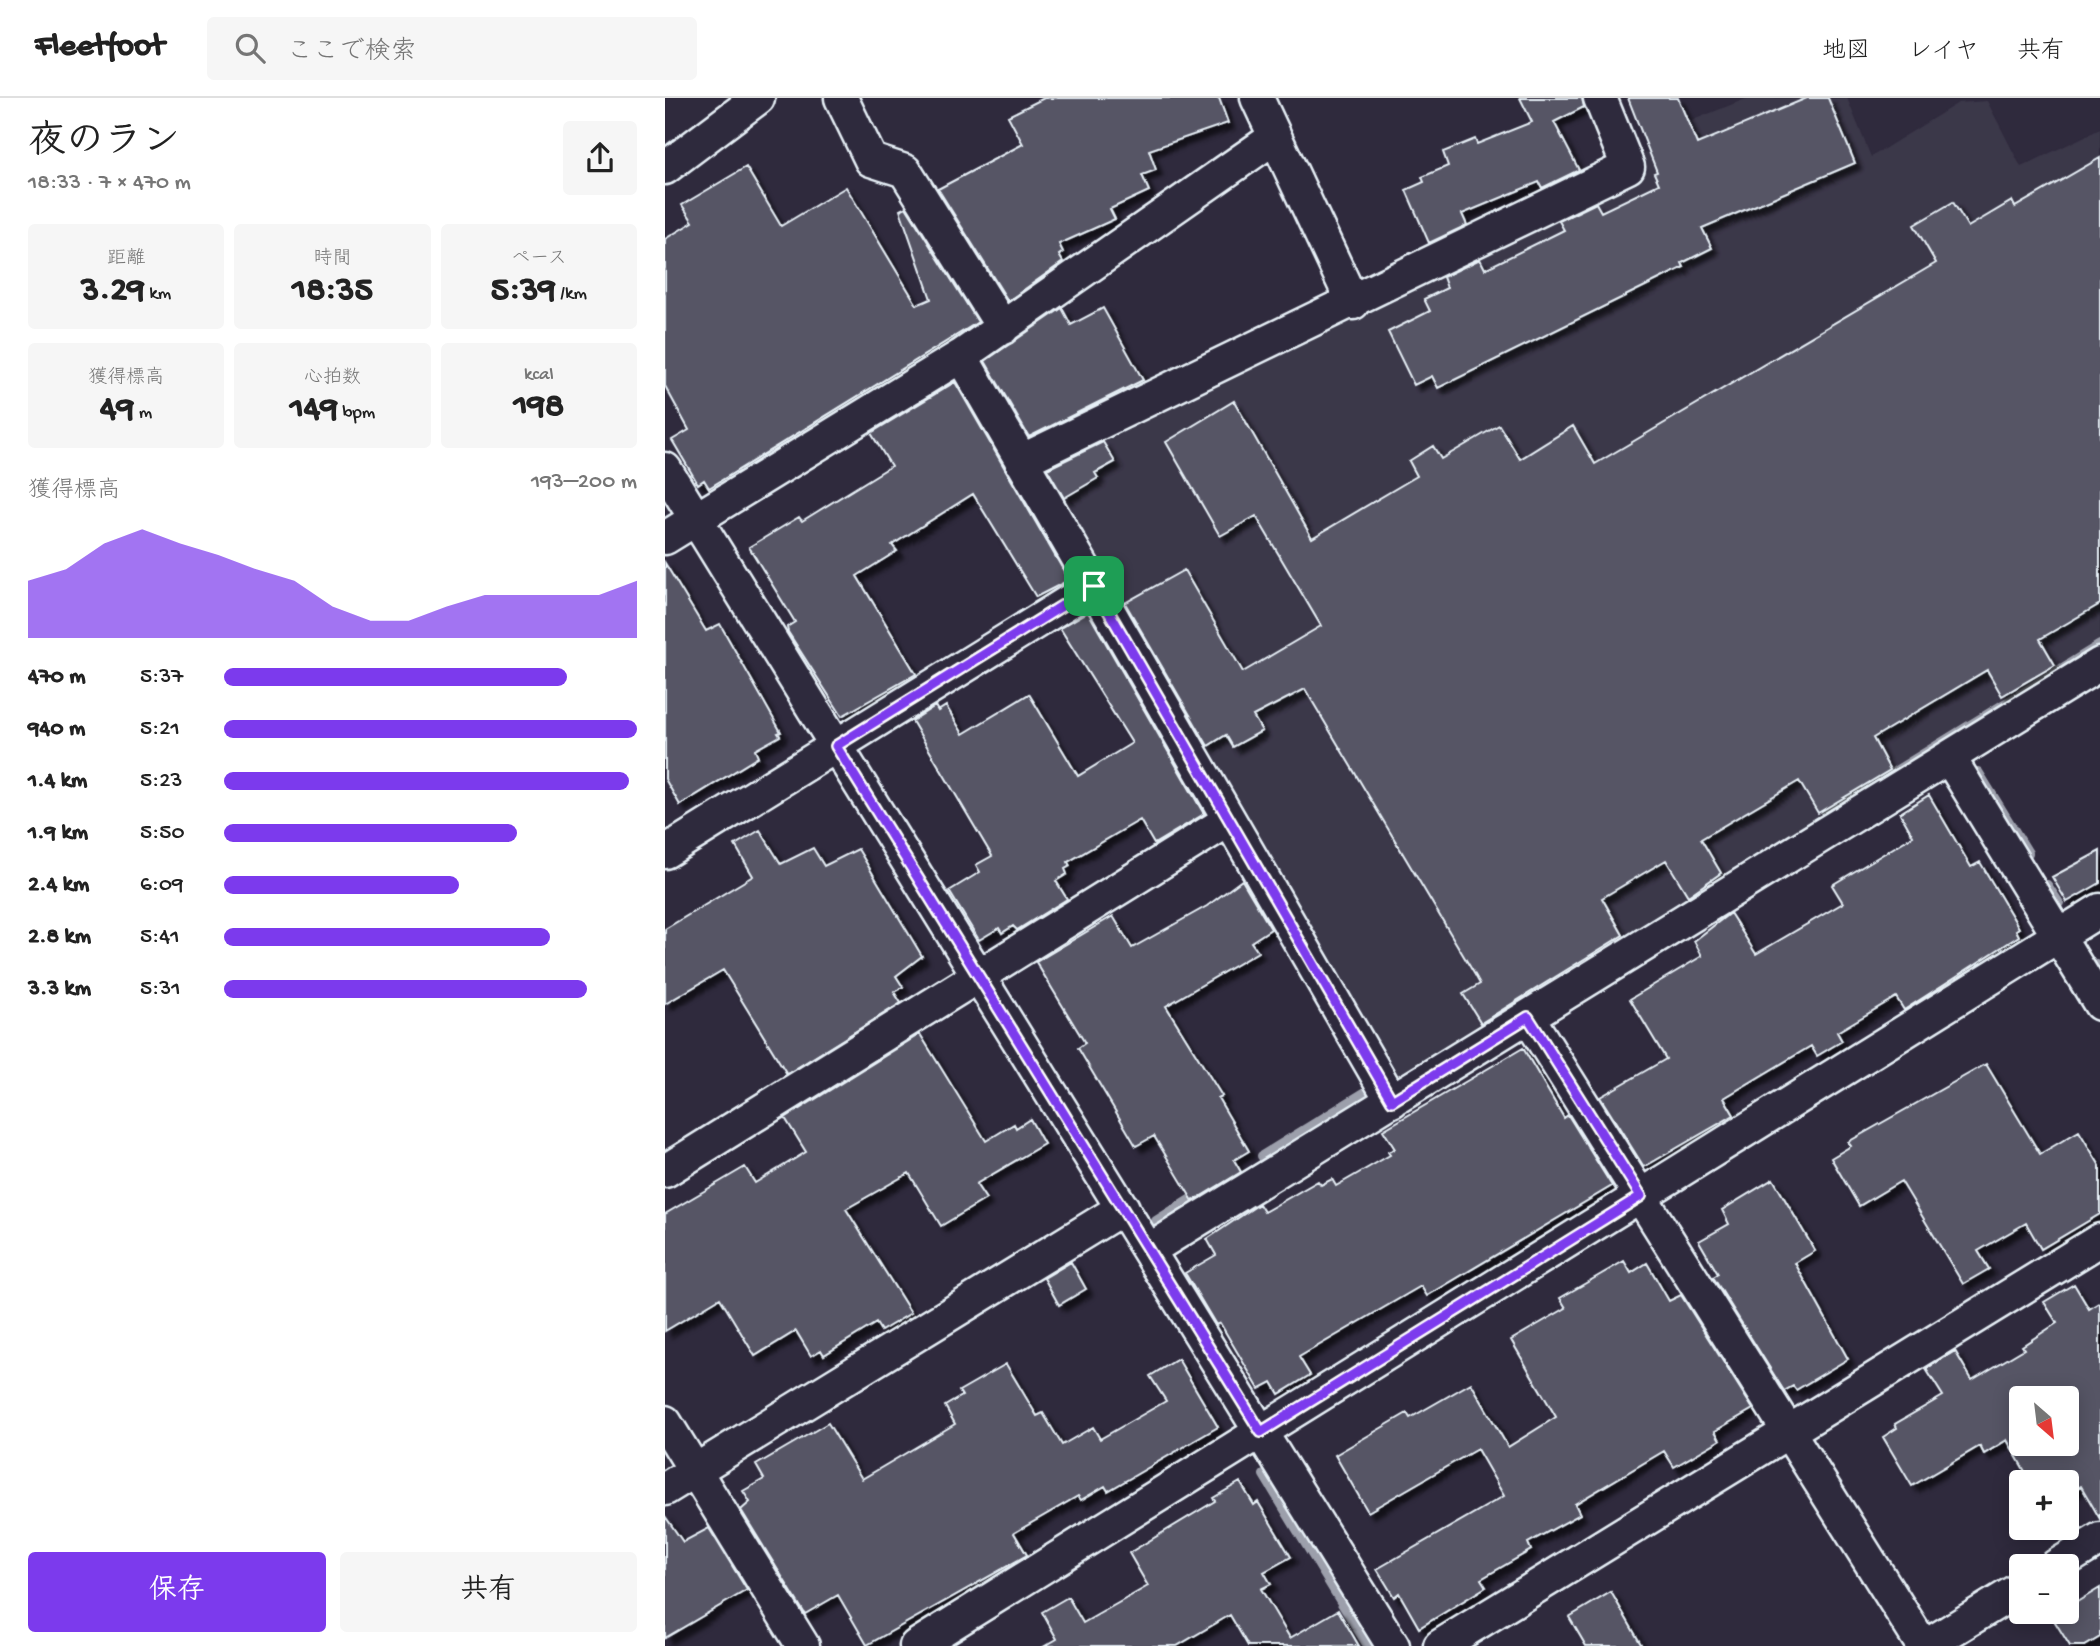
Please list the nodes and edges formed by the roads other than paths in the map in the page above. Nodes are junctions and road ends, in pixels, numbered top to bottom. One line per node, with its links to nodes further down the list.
1 (758, 98): 6 (street)
2 (841, 98): 8 (street)
3 (1600, 98): 7 (street)
4 (1269, 102): 5 (street)
5 (1275, 137): 7 (street); 8 (street)
6 (665, 168)
7 (1353, 303): 10 (street)
8 (1003, 328): 9 (street)
9 (961, 356): 10 (street); 12 (street)
10 (1021, 461): 14 (street)
11 (665, 469): 12 (street)
12 (696, 519): 13 (street); 16 (street)
13 (665, 538)
14 (1094, 586): 16 (street); 18 (street)
15 (2100, 664): 17 (street)
16 (836, 746): 19 (street); 22 (street)
17 (1949, 757): 21 (street); 24 (street)
18 (1229, 820): 22 (street); 25 (street)
19 (665, 852)
20 (2100, 910): 21 (street)
21 (2059, 936): 23 (street); 27 (street)
22 (979, 976): 26 (street); 28 (street)
23 (2100, 1004)
24 (1528, 1017): 25 (street); 27 (street)
25 (1392, 1101): 30 (street)
26 (665, 1171)
27 (1641, 1196): 32 (street); 33 (street)
28 (1123, 1208): 30 (street); 34 (street)
29 (2100, 1240): 33 (street)
30 (1149, 1250): 32 (street)
31 (665, 1422): 34 (street)
32 (1261, 1432): 40 (street); 41 (street)
33 (1789, 1433): 42 (street); 43 (street)
34 (695, 1470): 35 (street); 39 (street)
35 (665, 1489)
36 (2100, 1539): 37 (street)
37 (2076, 1554)
38 (2009, 1595): 43 (street)
39 (803, 1646)
40 (916, 1646)
41 (1394, 1646)
42 (1440, 1646)
43 (1924, 1646)

